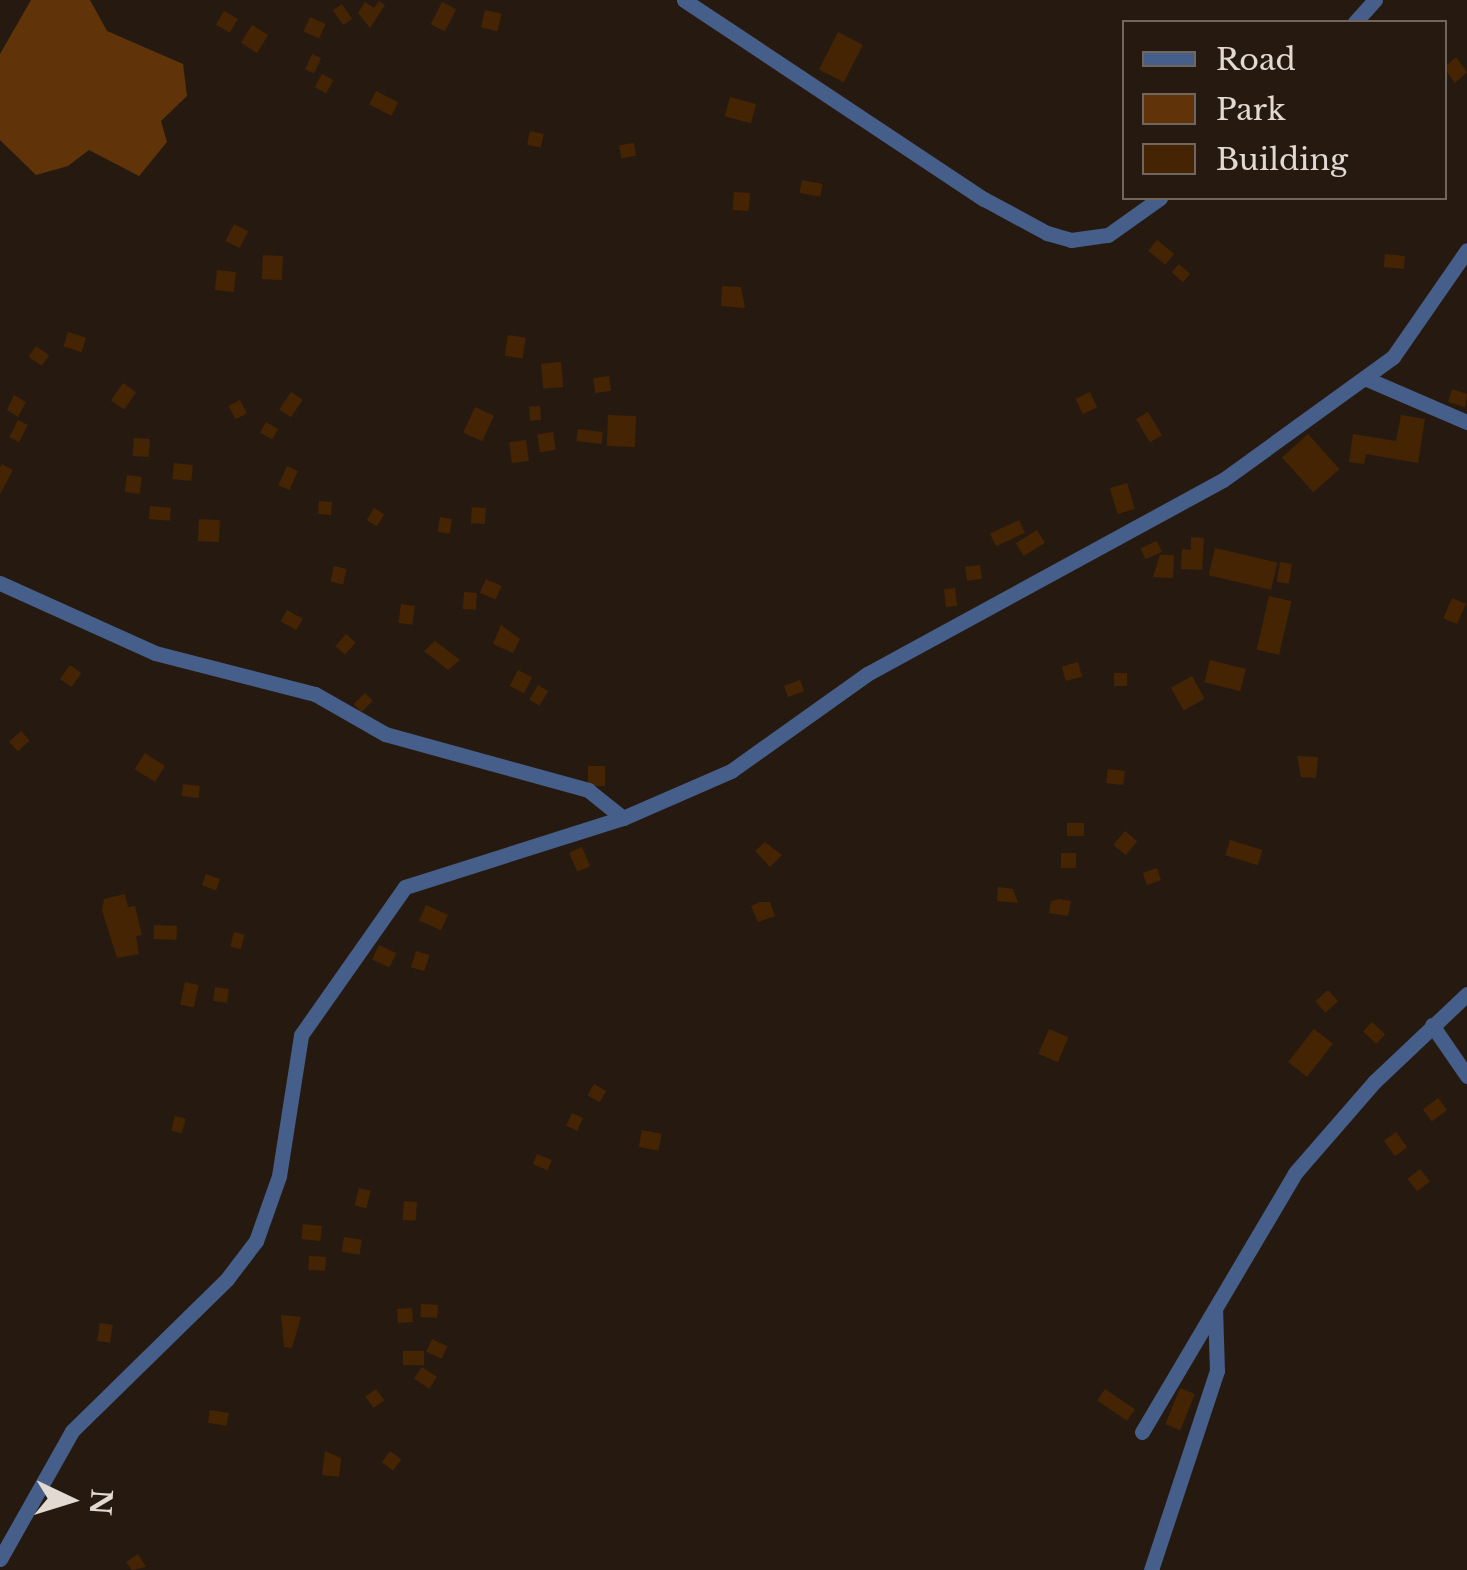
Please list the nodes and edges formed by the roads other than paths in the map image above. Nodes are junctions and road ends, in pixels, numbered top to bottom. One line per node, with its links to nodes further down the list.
1 (684, 0): 4 (street)
2 (1375, 0): 3 (street)
3 (1357, 20)
4 (1157, 200)
5 (1467, 250): 6 (street)
6 (1367, 378): 7 (street); 9 (street)
7 (1467, 422)
8 (0, 584): 9 (street)
9 (623, 818): 15 (street)
10 (1467, 994): 11 (street)
11 (1432, 1025): 12 (street); 13 (street)
12 (1467, 1076)
13 (1215, 1309): 14 (street); 16 (street)
14 (1142, 1432)
15 (0, 1558)
16 (1151, 1570)

